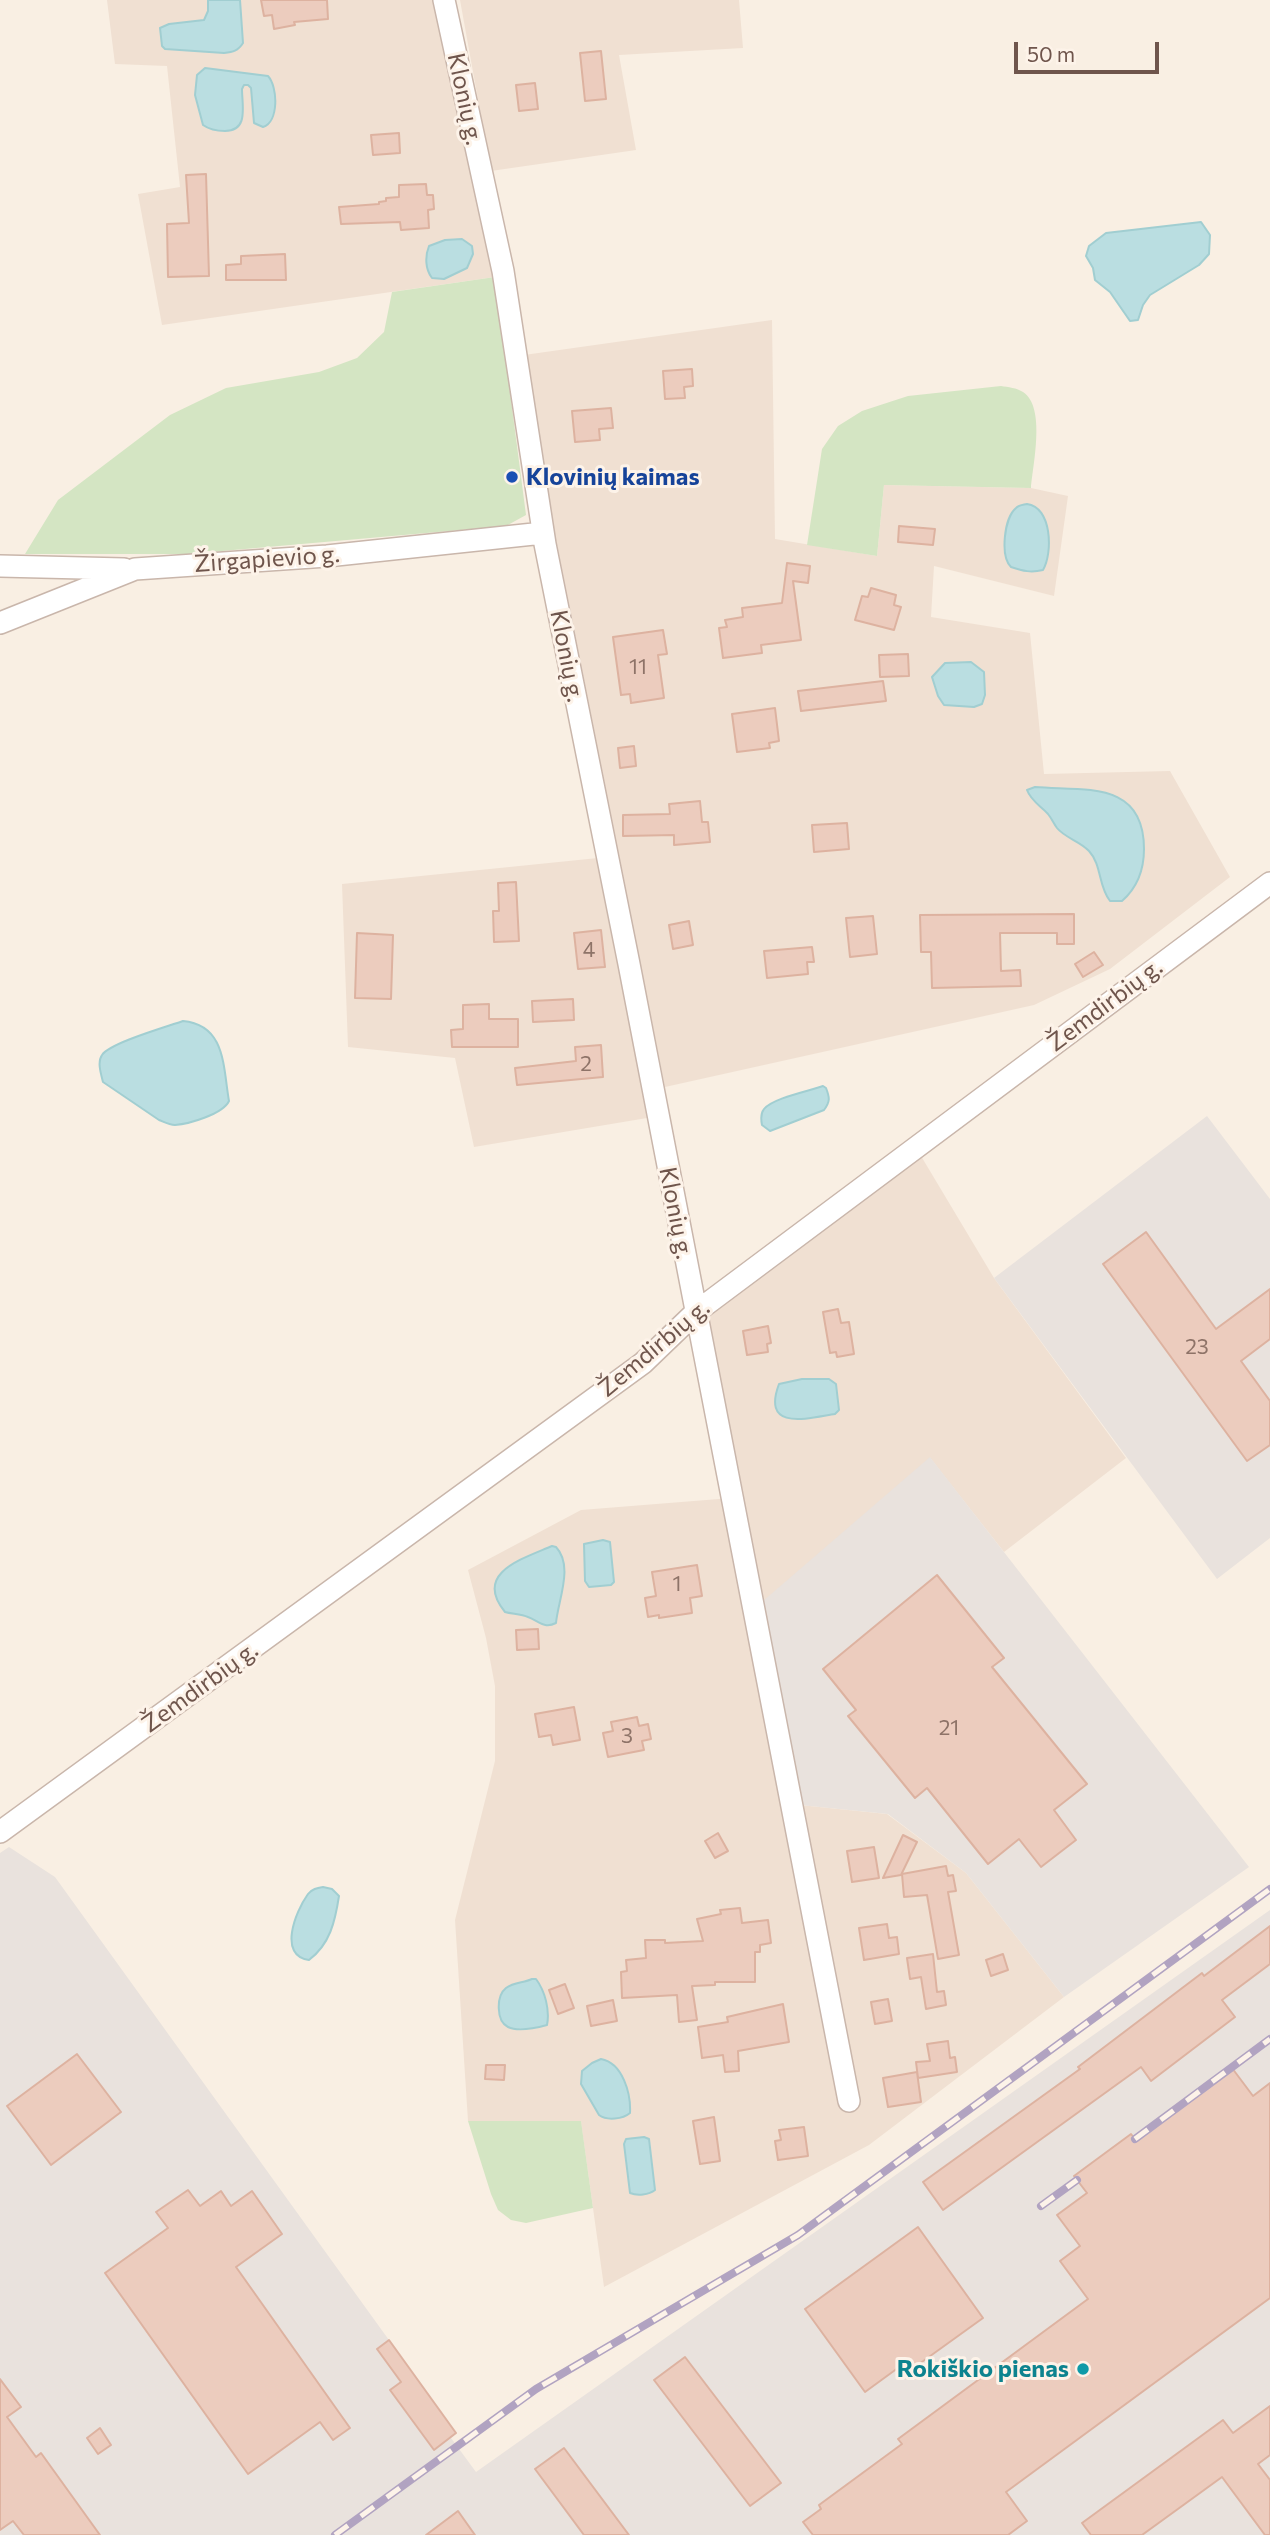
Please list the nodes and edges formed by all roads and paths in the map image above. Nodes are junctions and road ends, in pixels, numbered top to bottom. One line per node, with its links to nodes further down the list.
1 (444, 0): 2 (street, Klonių g.)
2 (543, 533): 4 (street, Žirgapievio g.); 7 (street, Klonių g.)
3 (0, 565): 4 (street)
4 (135, 569): 5 (street, Žirgapievio g.)
5 (0, 623)
6 (1270, 883): 7 (street, Žemdirbių g.)
7 (695, 1312): 8 (street, Žemdirbių g.); 9 (street, Klonių g.)
8 (0, 1832)
9 (849, 2101)

